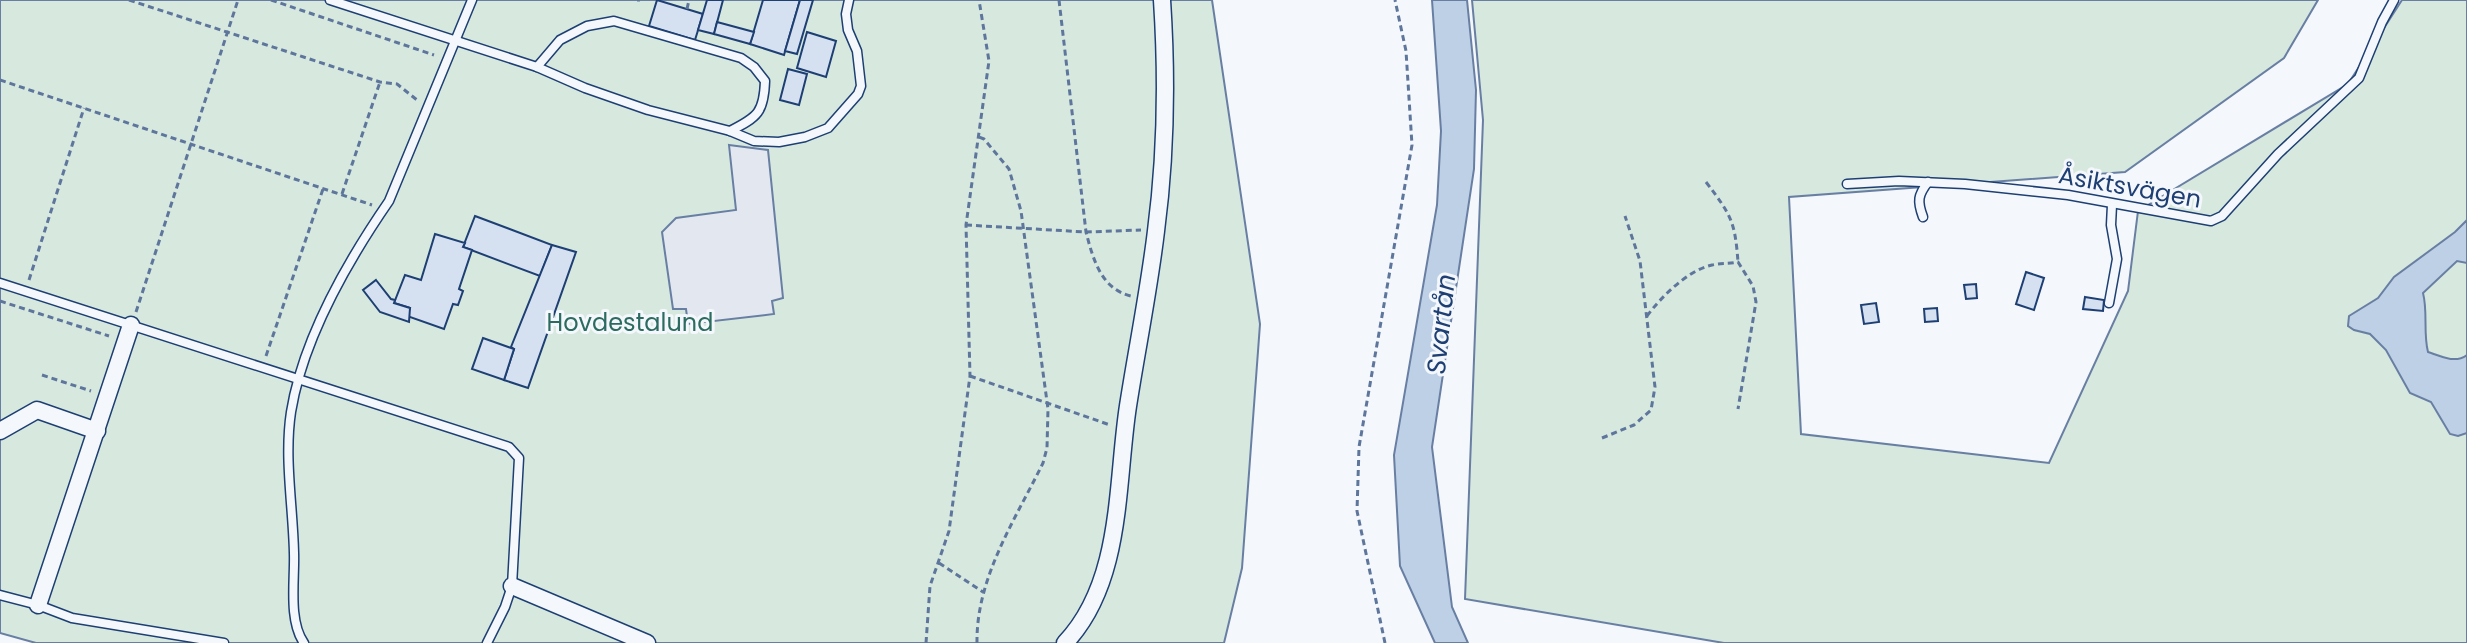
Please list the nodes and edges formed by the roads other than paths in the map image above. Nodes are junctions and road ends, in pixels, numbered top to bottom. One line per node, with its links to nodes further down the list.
1 (330, 0): 6 (lane)
2 (472, 0): 6 (lane)
3 (849, 0): 8 (lane)
4 (1162, 0): 26 (street)
5 (2394, 0): 11 (lane, Åsiktsvägen)
6 (453, 41): 7 (lane); 16 (lane)
7 (537, 67): 8 (lane); 8 (lane)
8 (730, 131)
9 (1928, 182): 10 (lane, Åsiktsvägen); 11 (lane, Åsiktsvägen); 12 (lane)
10 (1847, 184)
11 (2112, 205): 14 (lane)
12 (1923, 217)
13 (0, 283): 15 (lane)
14 (2109, 303)
15 (131, 325): 16 (lane); 18 (street)
16 (300, 380): 19 (lane); 23 (lane)
17 (0, 431): 18 (street)
18 (97, 431): 21 (street)
19 (512, 586): 24 (lane); 25 (street)
20 (0, 595): 21 (lane)
21 (38, 605): 22 (lane)
22 (224, 643)
23 (304, 643)
24 (487, 643)
25 (647, 643)
26 (1065, 643)

